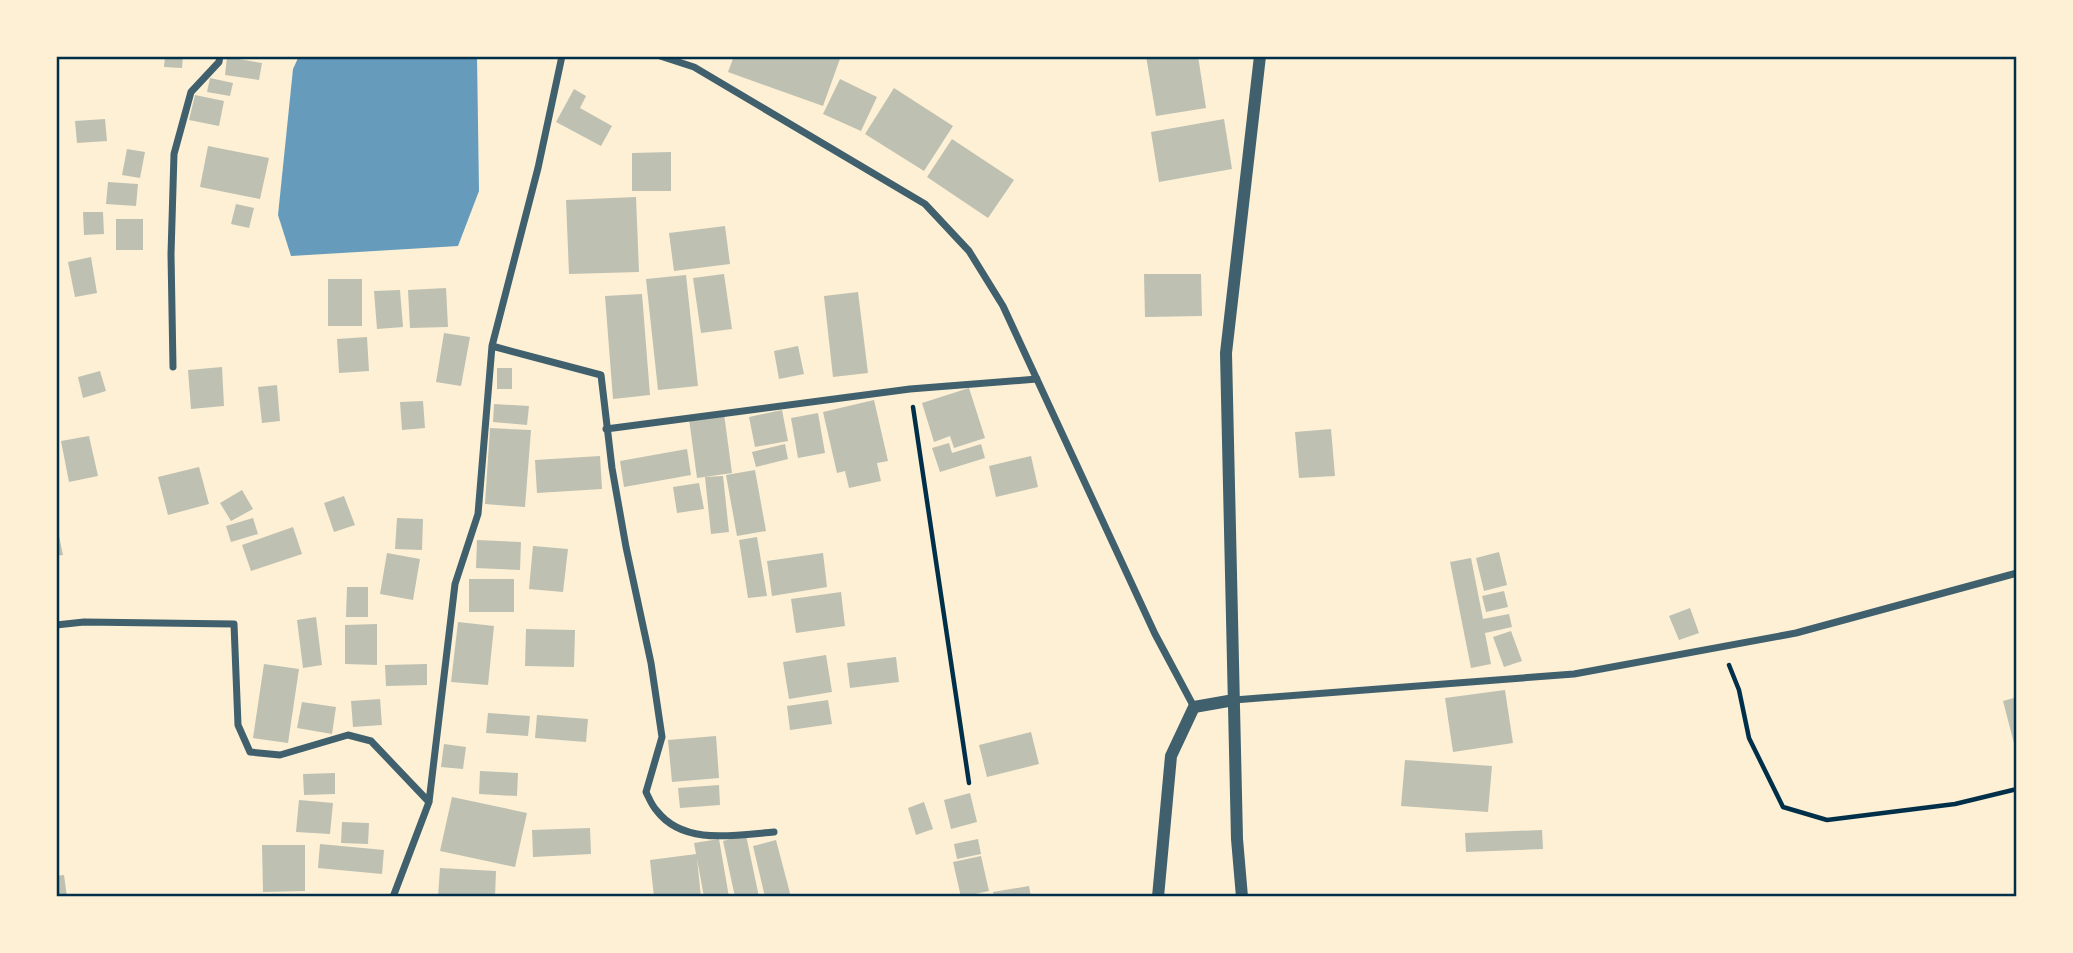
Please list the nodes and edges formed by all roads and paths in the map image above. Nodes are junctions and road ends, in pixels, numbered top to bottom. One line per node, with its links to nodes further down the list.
1 (220, 56): 8 (street)
2 (562, 56): 7 (street)
3 (660, 56): 6 (street)
4 (695, 56): 6 (street)
5 (1260, 56): 15 (street)
6 (694, 67): 9 (street)
7 (492, 346): 11 (street); 19 (street)
8 (173, 367)
9 (1037, 379): 10 (street); 16 (street)
10 (910, 389): 11 (street); 17 (path)
11 (606, 429): 20 (street)
12 (2017, 573): 14 (street)
13 (56, 625): 19 (street)
14 (1722, 646): 15 (street); 18 (path)
15 (1234, 700): 16 (street); 23 (street)
16 (1194, 707): 22 (street)
17 (969, 783)
18 (2017, 789)
19 (429, 802): 21 (street)
20 (774, 832)
21 (393, 897)
22 (1158, 897)
23 (1242, 897)

